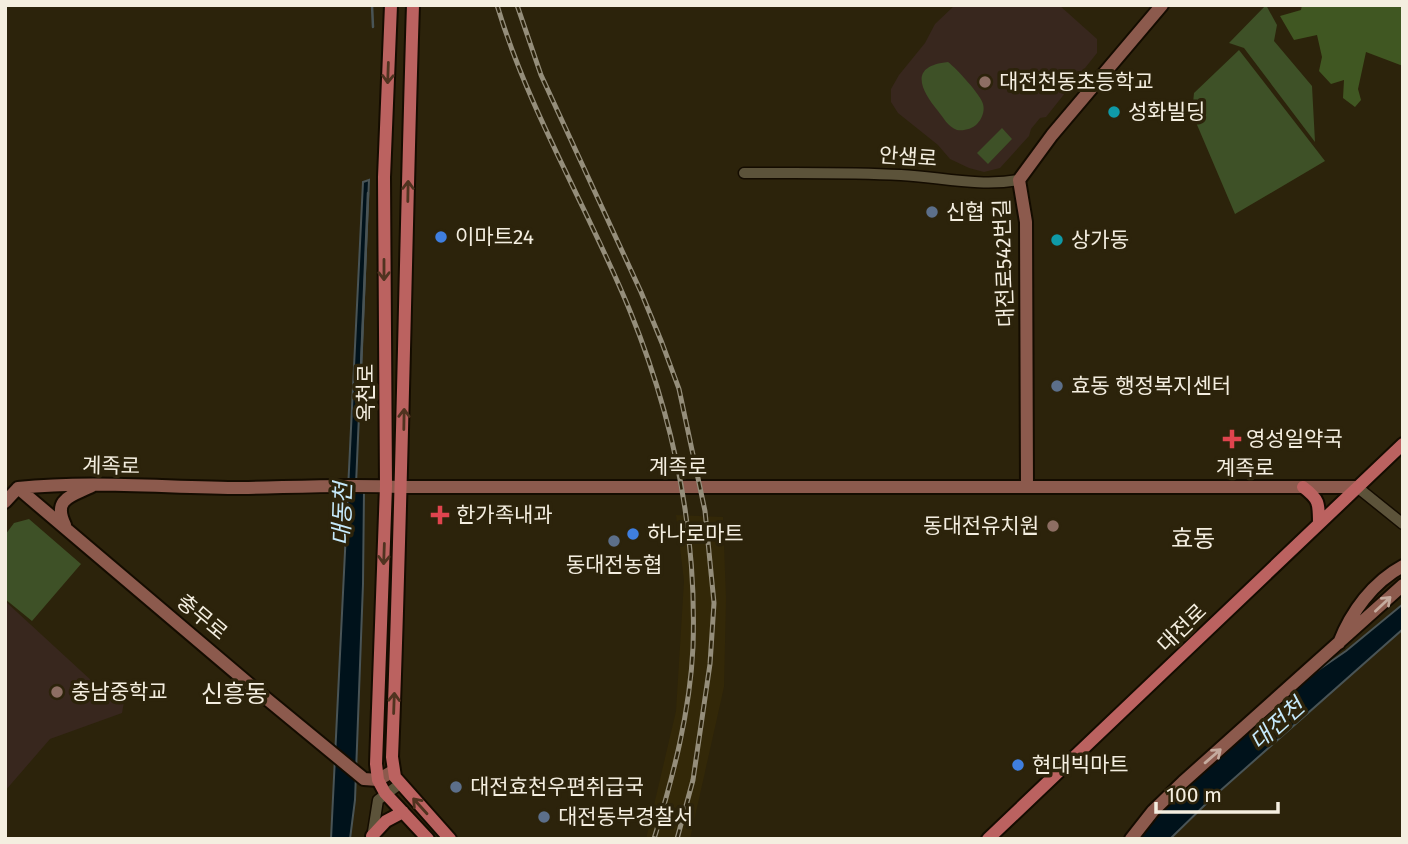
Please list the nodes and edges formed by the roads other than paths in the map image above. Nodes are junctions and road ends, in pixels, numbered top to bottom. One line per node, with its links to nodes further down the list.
1 (391, 5): 8 (main road, 옥천로, one-way to 8)
2 (413, 5): 9 (main road, 옥천로, one-way to 2)
3 (1162, 5): 5 (main road, 대전로542번길)
4 (744, 173): 5 (street, 안샘로)
5 (1019, 180): 10 (main road, 대전로542번길)
6 (1403, 444): 12 (main road, 대전로)
7 (95, 484): 8 (main road, 계족로); 13 (main road, 계족로); 17 (main road)
8 (386, 486): 9 (main road, 계족로); 22 (main road, 옥천로, one-way to 22)
9 (403, 487): 10 (main road, 계족로); 21 (main road, 옥천로, one-way to 9)
10 (1027, 487): 11 (main road, 계족로)
11 (1303, 487): 12 (main road, 계족로); 15 (main road)
12 (1357, 487): 15 (main road, 대전로); 16 (street)
13 (18, 488): 14 (main road); 17 (main road, 충무로)
14 (5, 502)
15 (1319, 523): 29 (main road, 대전로)
16 (1403, 524)
17 (67, 528): 22 (main road, 충무로)
18 (1403, 566): 20 (main road)
19 (1403, 585): 20 (main road, one-way to 19)
20 (1337, 646): 30 (main road, one-way to 20)
21 (393, 771): 22 (main road); 23 (main road)
22 (378, 780): 24 (main road)
23 (400, 783): 24 (street); 28 (main road, one-way to 23)
24 (385, 793): 25 (main road); 26 (street)
25 (403, 812): 26 (main road); 27 (main road)
26 (372, 837)
27 (428, 839)
28 (450, 839)
29 (988, 839)
30 (1131, 839)

